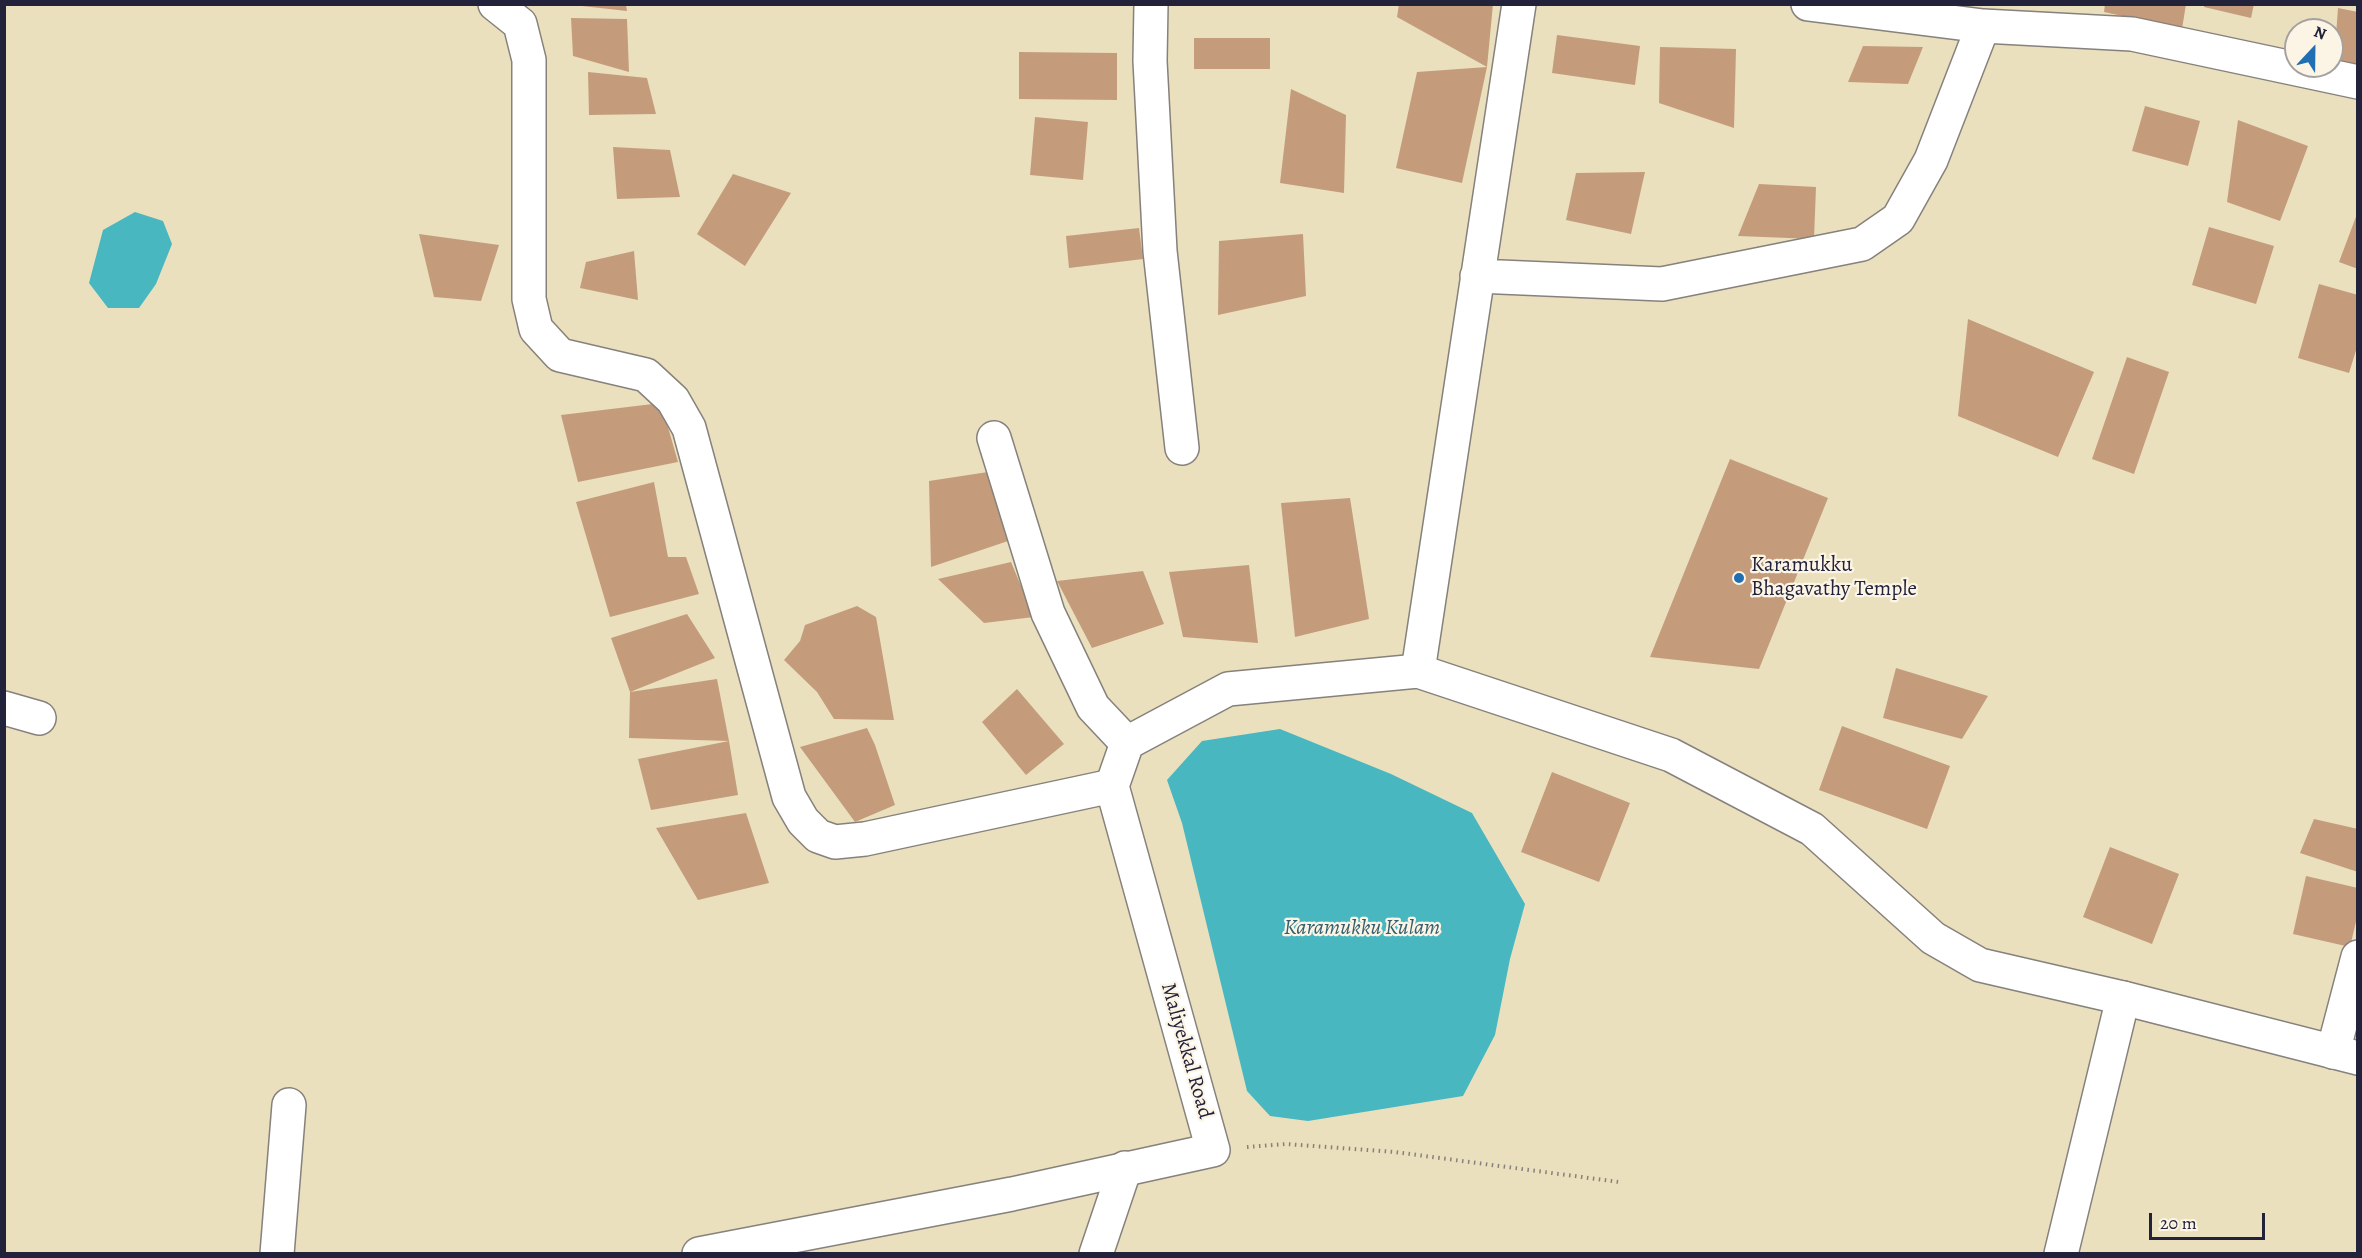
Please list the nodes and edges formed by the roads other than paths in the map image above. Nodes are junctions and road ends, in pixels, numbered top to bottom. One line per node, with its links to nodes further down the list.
1 (495, 4): 14 (street)
2 (1151, 4): 9 (street)
3 (1519, 4): 7 (street)
4 (1808, 4): 5 (street)
5 (1983, 26): 6 (street); 7 (street)
6 (2358, 82)
7 (1477, 276): 10 (street)
8 (994, 438): 13 (street)
9 (1182, 448)
10 (1419, 671): 13 (street); 16 (street)
11 (4, 708): 12 (street)
12 (39, 717)
13 (1127, 743): 14 (street)
14 (1112, 786): 19 (street, Maliyekkal Road)
15 (2358, 957): 17 (street)
16 (2123, 998): 17 (street); 23 (street)
17 (2345, 1055)
18 (289, 1105): 20 (street)
19 (1125, 1168): 21 (street); 22 (street)
20 (277, 1254)
21 (699, 1254)
22 (1096, 1254)
23 (2061, 1254)

